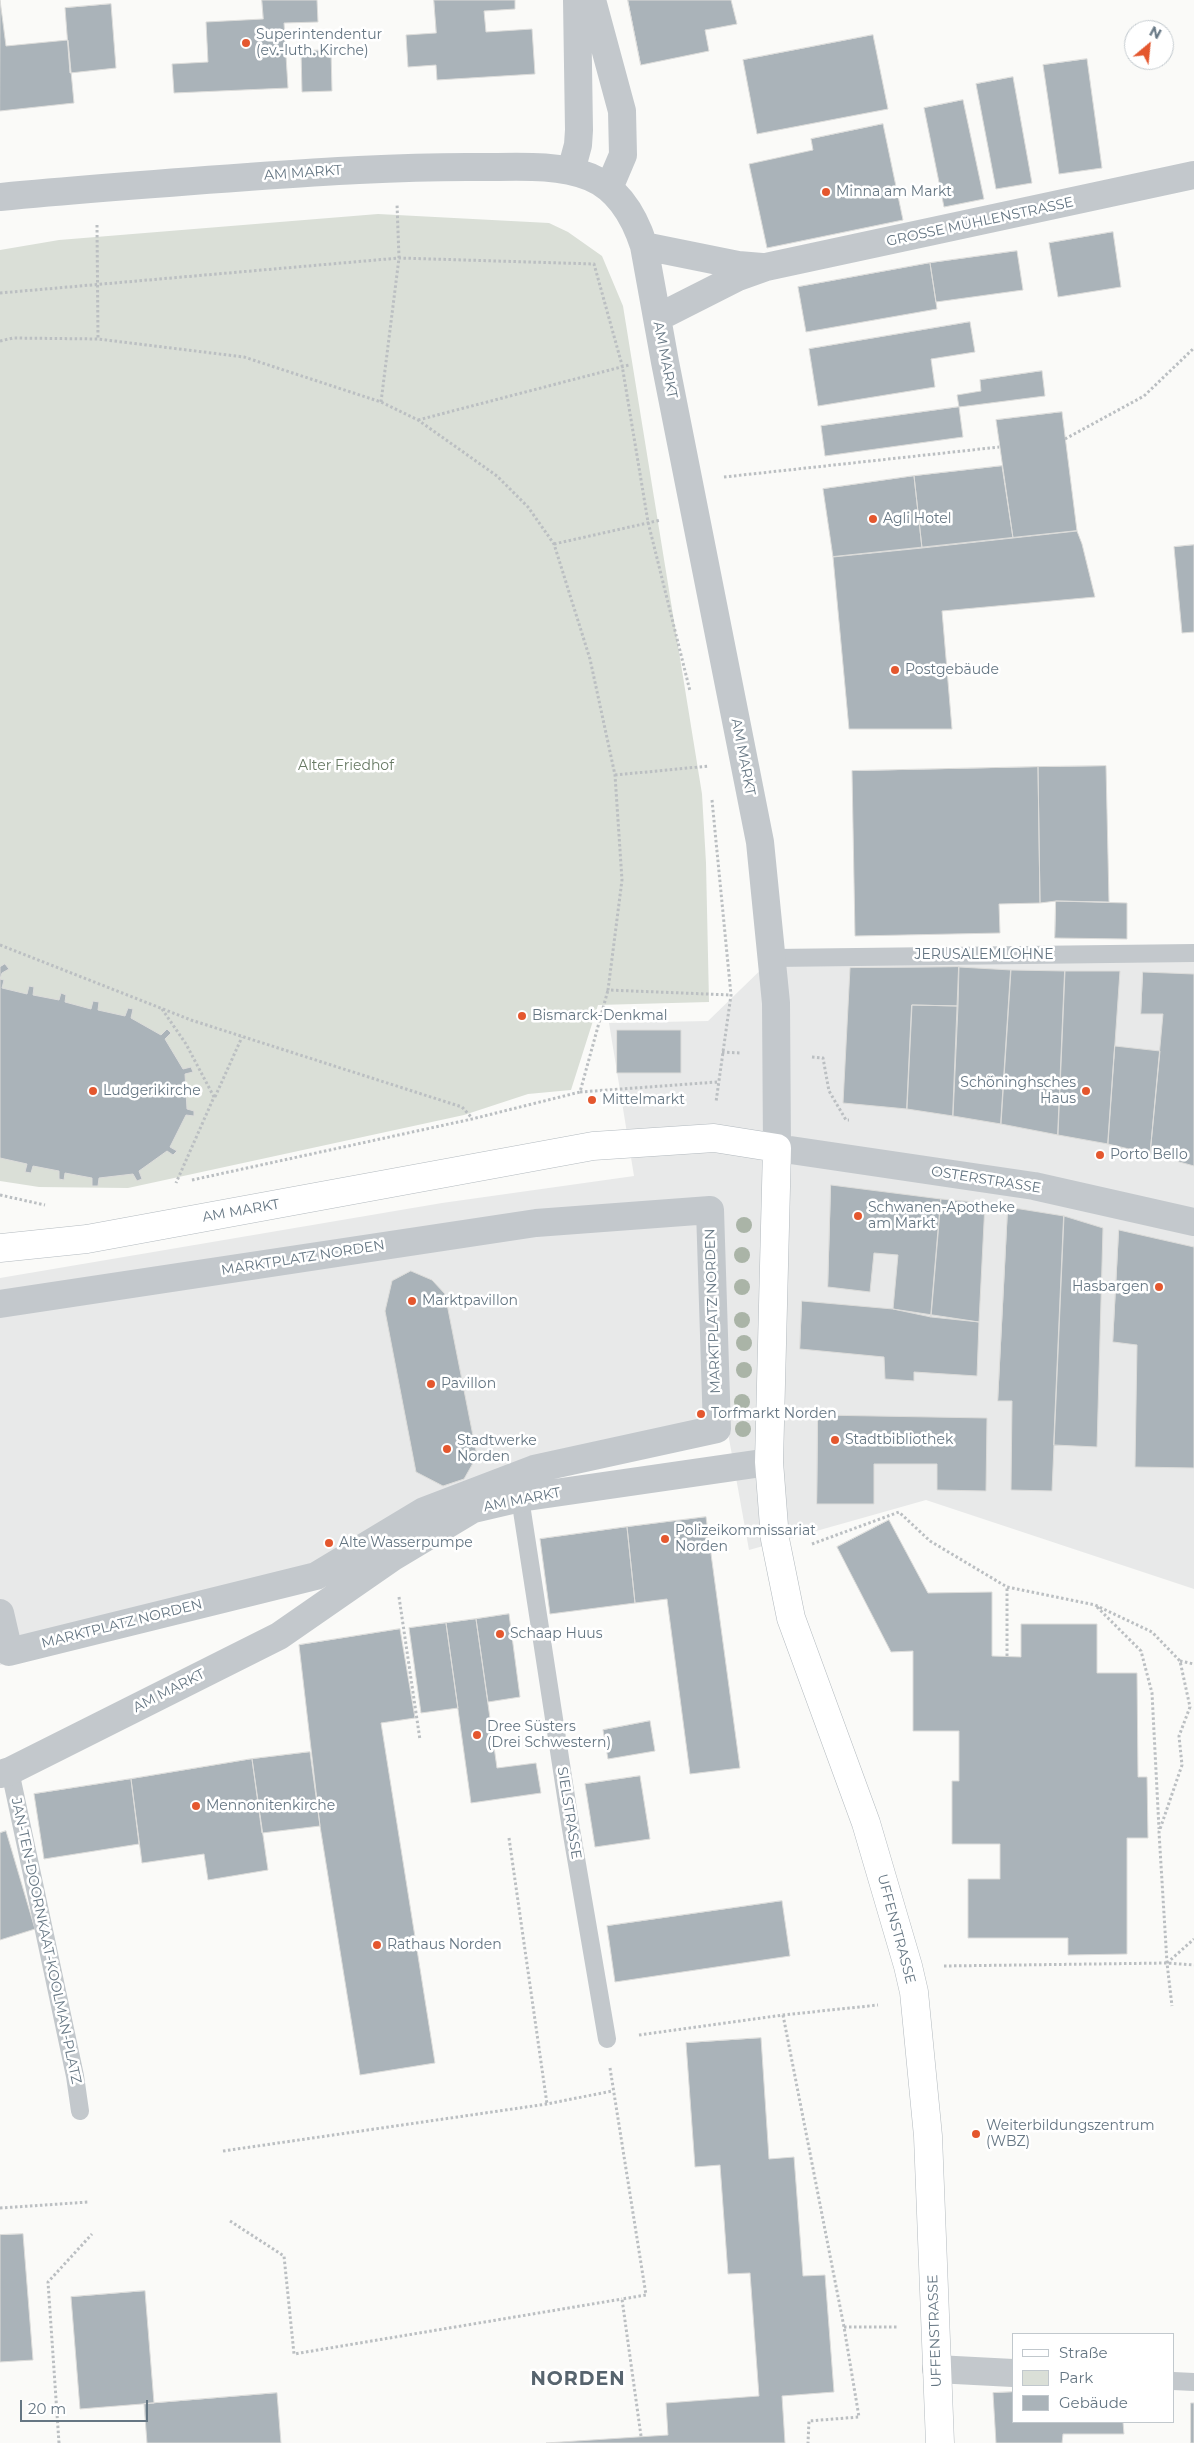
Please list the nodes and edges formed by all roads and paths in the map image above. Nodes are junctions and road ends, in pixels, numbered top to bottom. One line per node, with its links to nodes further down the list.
1 (577, 0): 4 (street)
2 (592, 0): 7 (street)
3 (395, 167): 4 (street, AM MARKT); 6 (street, AM MARKT); 10 (path)
4 (570, 171): 7 (street, AM MARKT)
5 (1194, 175): 11 (street, GROSSE MÜHLENSTRASSE)
6 (96, 188): 8 (street, AM MARKT); 12 (path)
7 (609, 188): 9 (street, AM MARKT)
8 (0, 197)
9 (644, 246): 11 (street, GROSSE MÜHLENSTRASSE); 14 (street, AM MARKT)
10 (399, 258): 12 (path); 19 (path); 20 (path)
11 (766, 267): 14 (street, GROSSE MÜHLENSTRASSE)
12 (99, 284): 13 (path); 15 (path)
13 (0, 293)
14 (657, 318): 18 (street, AM MARKT)
15 (98, 339): 16 (path); 20 (path)
16 (0, 341)
17 (1194, 348): 22 (path)
18 (665, 362): 19 (path); 24 (street, AM MARKT)
19 (622, 365): 21 (path); 26 (path)
20 (381, 402): 21 (path)
21 (418, 420): 27 (path)
22 (1065, 439)
23 (999, 446): 24 (path)
24 (688, 481): 25 (street, AM MARKT)
25 (695, 514): 26 (path); 30 (street, AM MARKT)
26 (648, 522): 27 (path); 28 (path)
27 (554, 544): 32 (path)
28 (693, 700)
29 (707, 756): 31 (path)
30 (744, 762): 31 (path); 37 (street, AM MARKT)
31 (709, 766): 32 (path); 33 (path)
32 (615, 775): 38 (path)
33 (710, 775)
34 (712, 794): 39 (path)
35 (0, 945): 40 (path)
36 (1194, 953): 37 (lane, JERUSALEMLOHNE)
37 (773, 958): 43 (street, AM MARKT)
38 (608, 990): 39 (path); 45 (path)
39 (731, 995): 42 (path)
40 (161, 1008): 41 (path); 46 (path)
41 (242, 1037): 46 (path); 47 (path)
42 (722, 1052): 43 (path); 44 (path)
43 (777, 1054): 48 (path); 50 (street, AM MARKT)
44 (717, 1082): 45 (path); 49 (path)
45 (580, 1092): 47 (path)
46 (214, 1097): 51 (path)
47 (472, 1118): 51 (path)
48 (856, 1121)
49 (714, 1138): 50 (street, AM MARKT); 56 (street, AM MARKT)
50 (777, 1148): 55 (street, OSTERSTRASSE); 58 (street, AM MARKT)
51 (176, 1184): 52 (path)
52 (167, 1186)
53 (0, 1195): 54 (path)
54 (48, 1206)
55 (1194, 1222)
56 (0, 1248)
57 (0, 1304): 64 (street, MARKTPLATZ NORDEN)
58 (769, 1462): 59 (street, AM MARKT); 60 (street, UFFENSTRASSE)
59 (520, 1498): 61 (street, AM MARKT); 79 (lane, SIELSTRASSE)
60 (779, 1556): 62 (path); 75 (street, UFFENSTRASSE)
61 (393, 1557): 68 (path); 69 (street, AM MARKT)
62 (1007, 1587): 63 (path); 65 (path)
63 (1095, 1605): 66 (path); 70 (path)
64 (0, 1613)
65 (1007, 1656)
66 (1180, 1661): 67 (path); 70 (path)
67 (1194, 1664)
68 (420, 1740)
69 (5, 1773): 81 (lane, JAN-TEN-DOORNKAAT-KOOLMAN-PLATZ)
70 (1159, 1832): 73 (path)
71 (510, 1838): 80 (path)
72 (1194, 1939): 73 (path)
73 (1167, 1963): 74 (path); 75 (path); 77 (path)
74 (1194, 1965)
75 (908, 1966): 76 (street, UFFENSTRASSE)
76 (914, 2002): 78 (path); 90 (street, UFFENSTRASSE)
77 (1172, 2006)
78 (783, 2015): 79 (path); 88 (path)
79 (607, 2039)
80 (546, 2104): 82 (path); 87 (path)
81 (80, 2111)
82 (223, 2151)
83 (89, 2202): 84 (path)
84 (0, 2208)
85 (230, 2221): 87 (path)
86 (92, 2234): 95 (path)
87 (622, 2299): 94 (path)
88 (844, 2327): 89 (path); 96 (path)
89 (887, 2327)
90 (936, 2369): 91 (street); 97 (street, UFFENSTRASSE)
91 (1012, 2373)
92 (1174, 2381): 93 (lane)
93 (1194, 2382)
94 (640, 2436)
95 (59, 2443)
96 (808, 2443)
97 (940, 2443)

